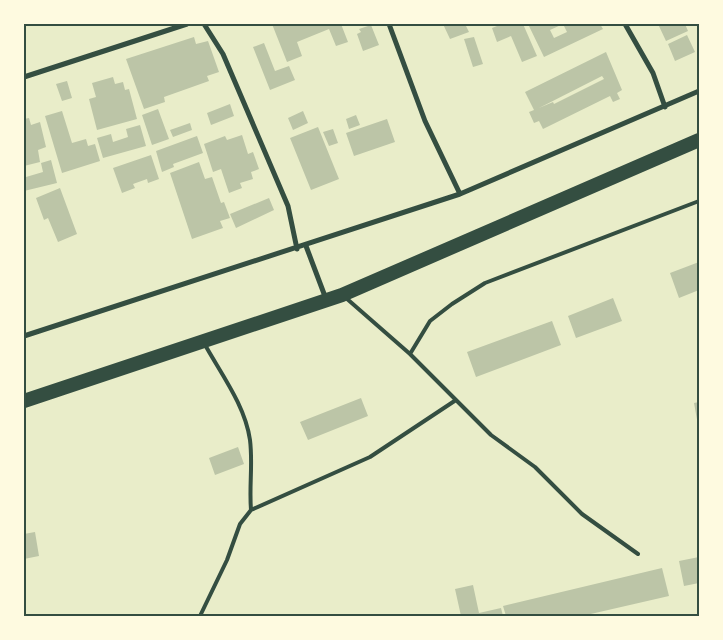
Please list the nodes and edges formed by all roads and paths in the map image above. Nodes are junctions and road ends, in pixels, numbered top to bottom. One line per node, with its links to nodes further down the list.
1 (187, 24): 5 (street)
2 (204, 24): 12 (street)
3 (389, 24): 9 (street)
4 (625, 24): 7 (street)
5 (24, 77)
6 (699, 91): 7 (street)
7 (665, 107): 9 (street)
8 (699, 140): 13 (highway)
9 (460, 194): 11 (street)
10 (699, 200): 17 (lane)
11 (306, 246): 12 (street); 14 (street)
12 (297, 249): 15 (street)
13 (342, 295): 14 (highway); 17 (lane)
14 (326, 300): 16 (highway)
15 (24, 336)
16 (203, 341): 19 (highway); 20 (lane)
17 (410, 354): 18 (lane)
18 (456, 400): 20 (lane); 21 (lane)
19 (24, 401)
20 (251, 510): 22 (lane)
21 (638, 554)
22 (200, 616)

